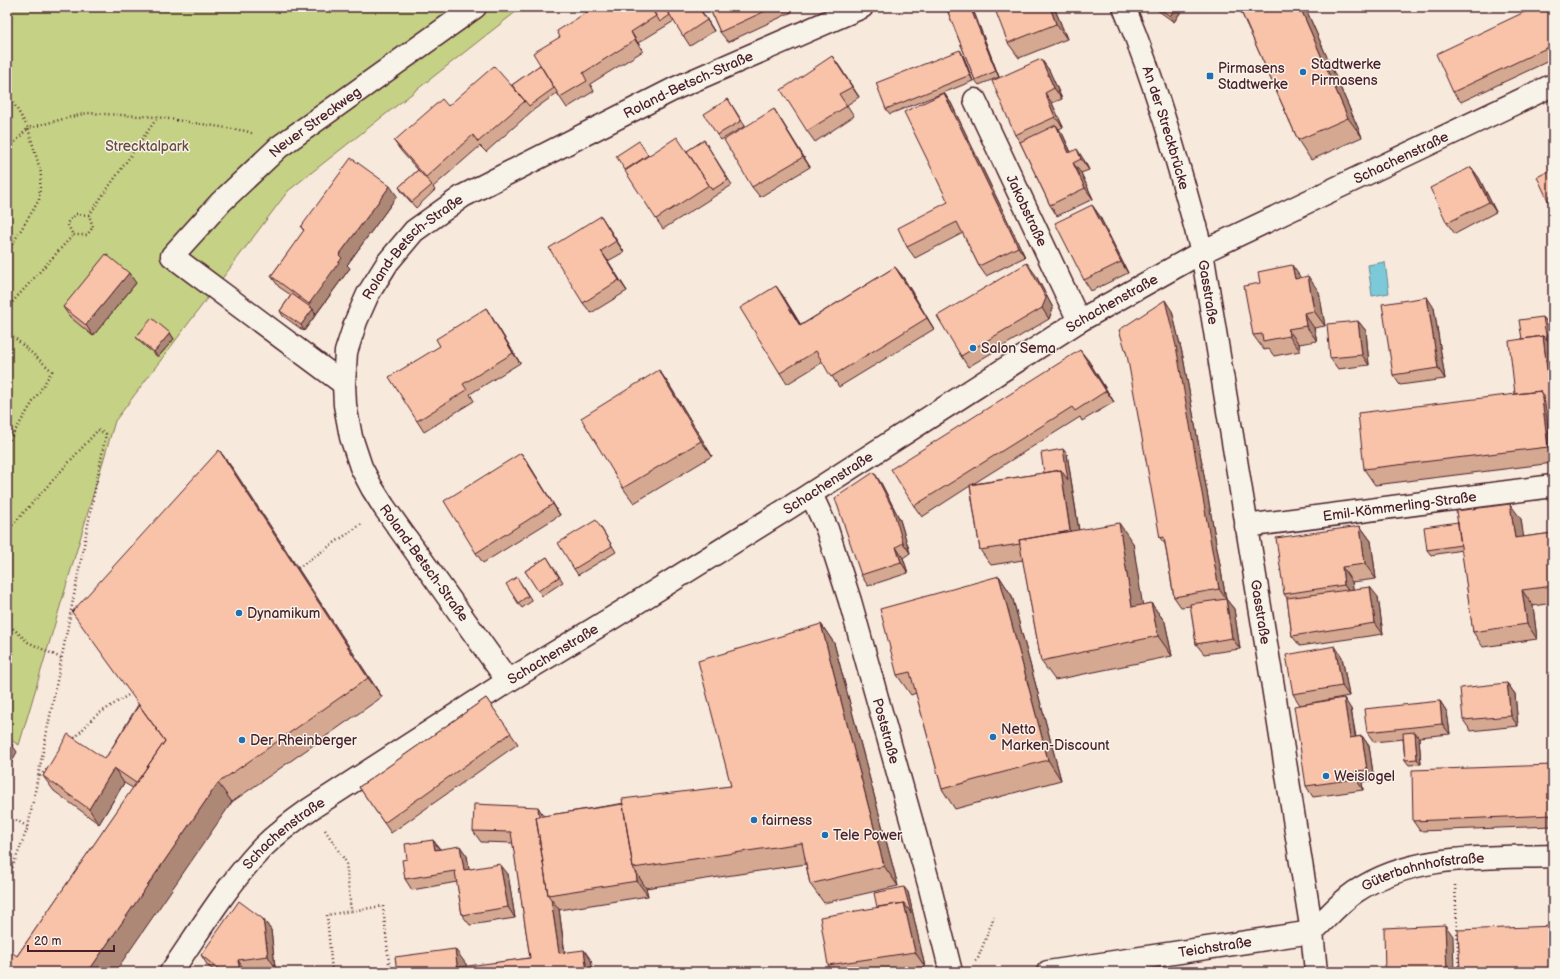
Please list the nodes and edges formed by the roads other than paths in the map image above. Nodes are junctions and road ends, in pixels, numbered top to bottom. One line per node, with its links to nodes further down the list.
1 (475, 7): 8 (street, Neuer Streckweg)
2 (1124, 7): 6 (street, An der Streckbrücke)
3 (855, 8): 8 (street, Roland-Betsch-Straße)
4 (1553, 84): 6 (street, Schachenstraße)
5 (975, 100): 7 (street, Jakobstraße)
6 (1202, 252): 7 (street, Schachenstraße); 11 (street, Gasstraße)
7 (1079, 321): 10 (street, Schachenstraße)
8 (344, 384): 12 (street, Roland-Betsch-Straße)
9 (1553, 486): 11 (street, Emil-Kömmerling-Straße)
10 (810, 494): 12 (street, Schachenstraße); 16 (street, Poststraße)
11 (1246, 526): 14 (street, Gasstraße)
12 (508, 681): 15 (street, Schachenstraße)
13 (1553, 856): 14 (street, Güterbahnhofstraße)
14 (1312, 932): 17 (street, Teichstraße); 18 (street, Gasstraße)
15 (171, 972)
16 (951, 972)
17 (1048, 972)
18 (1316, 972)

